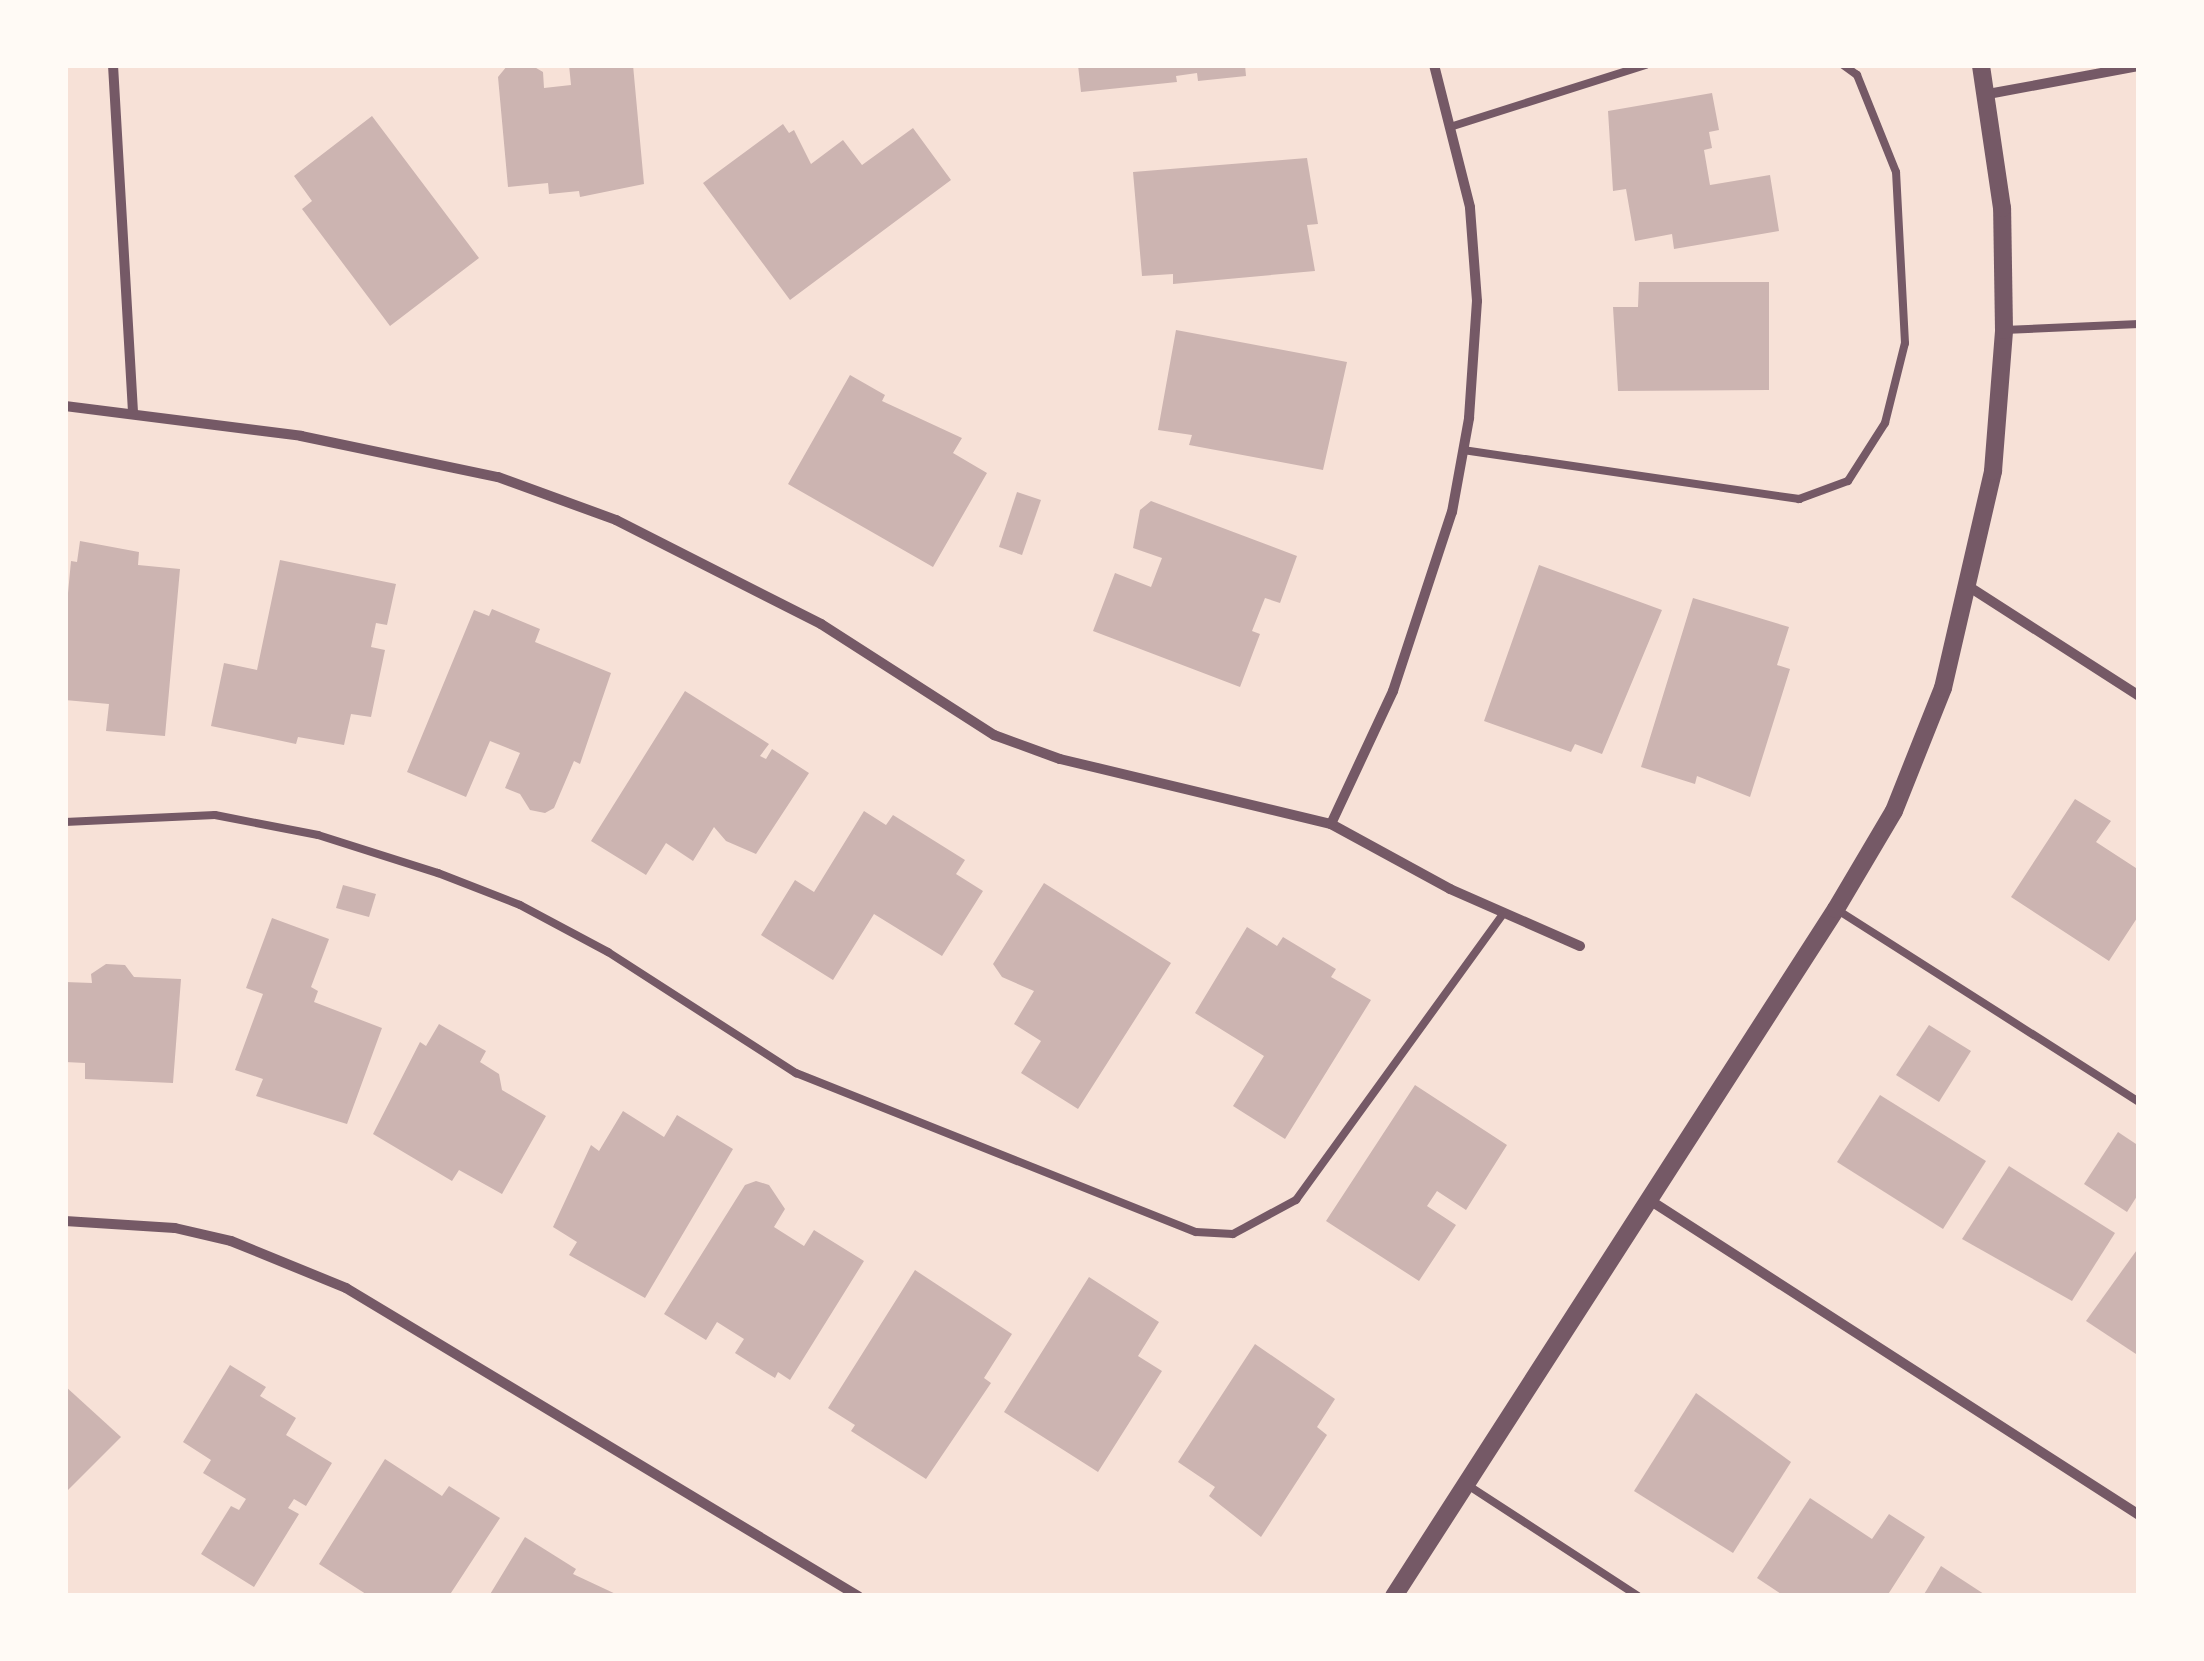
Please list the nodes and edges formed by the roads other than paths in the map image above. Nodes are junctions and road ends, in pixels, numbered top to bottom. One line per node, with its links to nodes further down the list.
1 (113, 65): 12 (street)
2 (1434, 65): 8 (street)
3 (1646, 65): 8 (lane)
4 (1844, 65): 13 (lane)
5 (1981, 65): 7 (street)
6 (2139, 66): 7 (street)
7 (1988, 94): 10 (street)
8 (1450, 127): 13 (street)
9 (2139, 324): 10 (lane)
10 (2004, 330): 14 (street)
11 (65, 406): 12 (street)
12 (133, 412): 17 (street)
13 (1463, 450): 17 (street)
14 (1971, 588): 15 (street); 18 (street)
15 (2139, 696)
16 (65, 822): 19 (lane)
17 (1331, 824): 19 (street)
18 (1836, 908): 21 (lane); 22 (street)
19 (1504, 913): 20 (street)
20 (1580, 946)
21 (2139, 1102)
22 (1646, 1198): 24 (street); 25 (street)
23 (65, 1222): 26 (street)
24 (1465, 1484): 27 (street); 28 (lane)
25 (2139, 1514)
26 (858, 1596)
27 (1394, 1596)
28 (1638, 1596)

